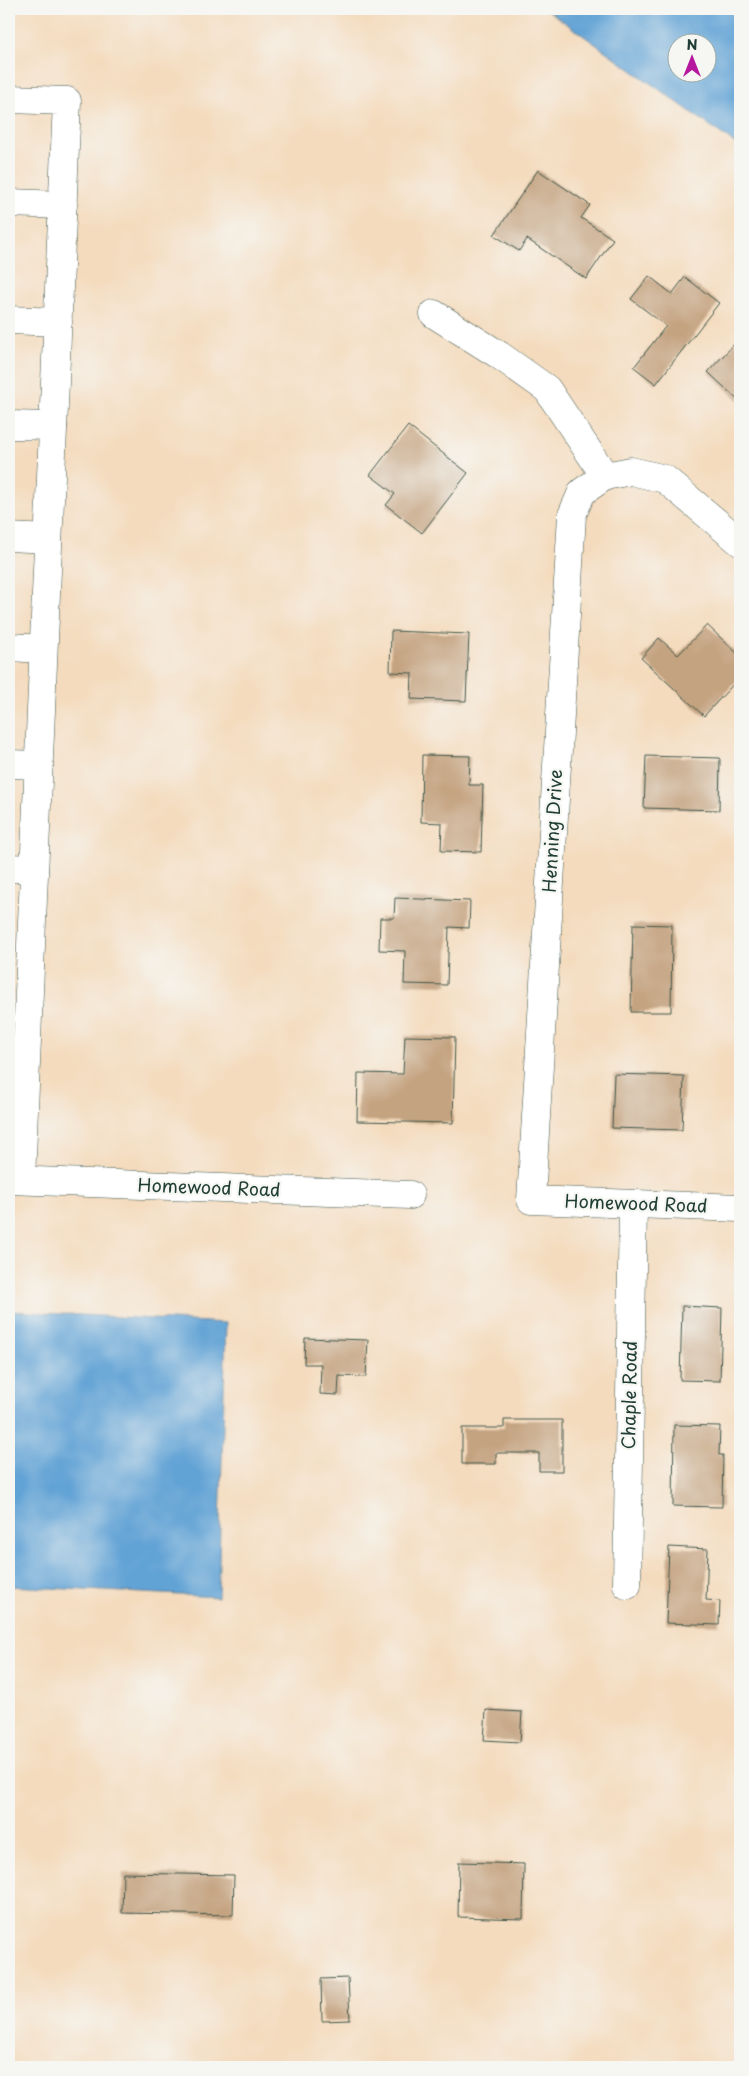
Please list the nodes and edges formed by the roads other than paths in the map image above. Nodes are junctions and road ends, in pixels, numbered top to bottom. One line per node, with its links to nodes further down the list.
1 (9, 99): 3 (street)
2 (9, 203): 3 (street)
3 (63, 205): 6 (street)
4 (434, 314): 9 (street)
5 (9, 320): 6 (street)
6 (58, 322): 8 (street)
7 (9, 425): 8 (street)
8 (53, 426): 11 (street)
9 (605, 476): 12 (street); 21 (street, Henning Drive)
10 (9, 537): 11 (street)
11 (48, 539): 14 (street)
12 (740, 542)
13 (9, 647): 14 (street)
14 (44, 648): 16 (street)
15 (9, 764): 16 (street)
16 (38, 765): 17 (street)
17 (21, 869): 18 (street)
18 (19, 977): 19 (street)
19 (15, 1180): 20 (street, Homewood Road)
20 (410, 1196)
21 (531, 1200): 22 (street, Homewood Road)
22 (634, 1206): 23 (street, Homewood Road); 24 (street, Chaple Road)
23 (740, 1208)
24 (627, 1585)

